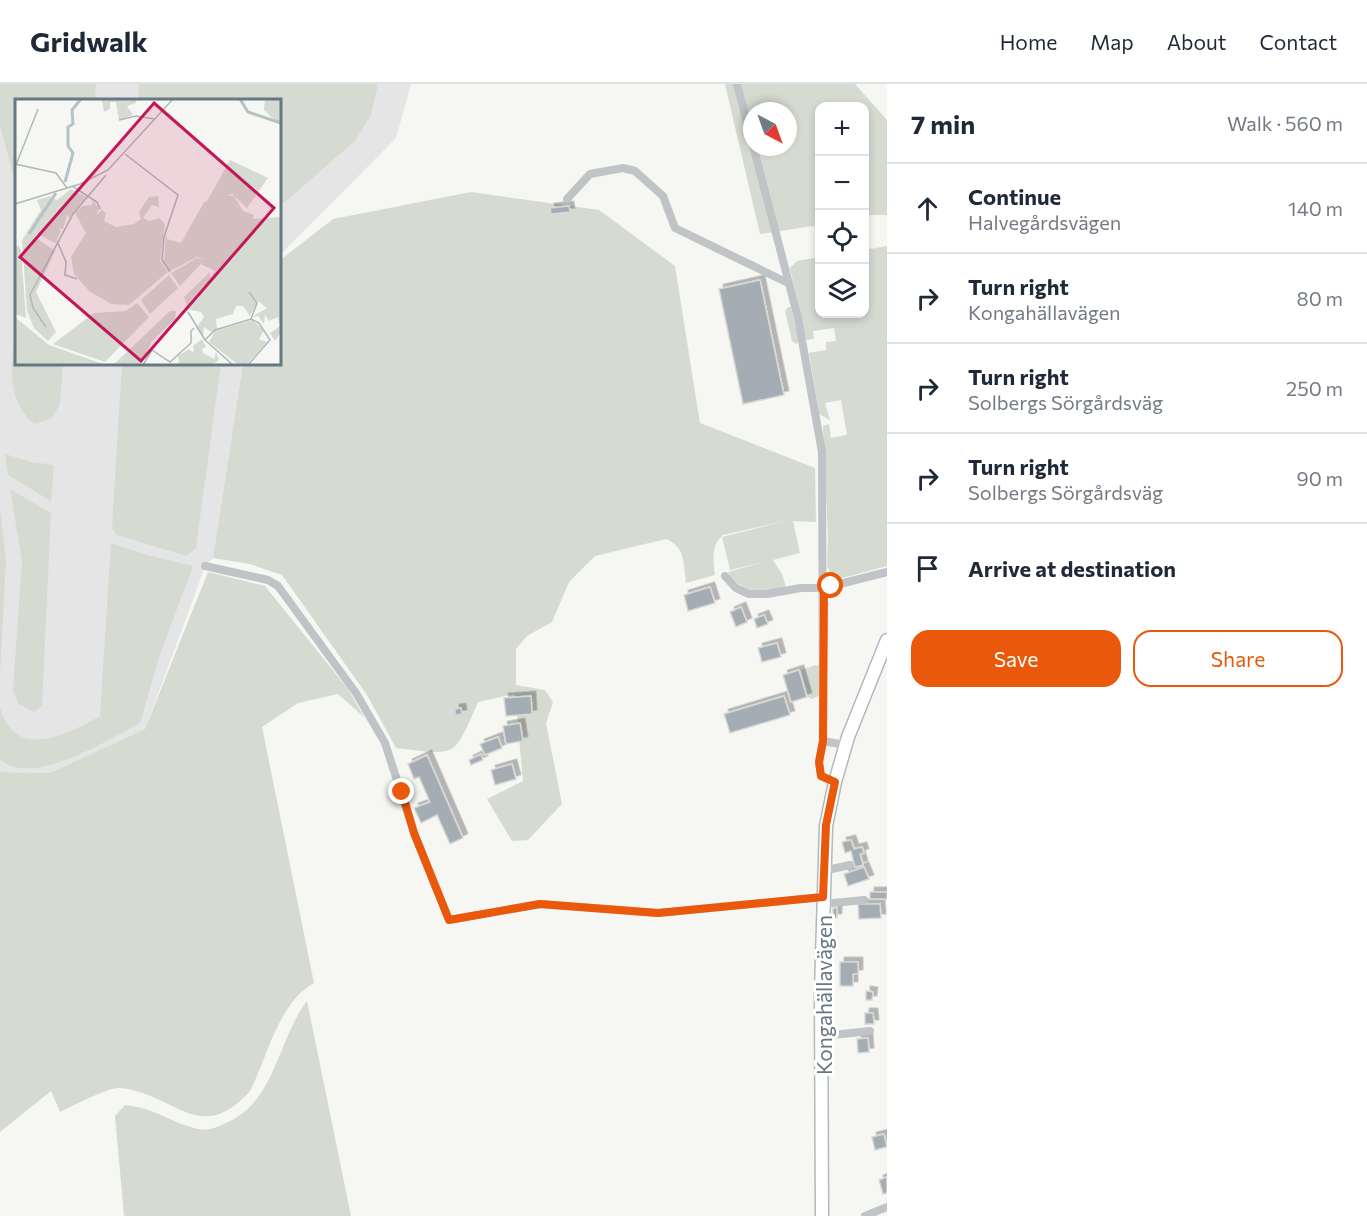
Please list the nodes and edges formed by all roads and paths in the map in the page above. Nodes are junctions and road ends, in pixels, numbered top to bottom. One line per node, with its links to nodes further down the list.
1 (737, 84): 3 (street)
2 (567, 199): 3 (street)
3 (788, 284): 7 (street)
4 (205, 567): 14 (street)
5 (887, 572): 7 (street)
6 (724, 576): 7 (street)
7 (824, 588): 9 (street)
8 (887, 640): 10 (street, Kongahällavägen)
9 (823, 741): 10 (street); 11 (street)
10 (845, 746): 11 (street, Kongahällavägen)
11 (835, 782): 13 (street, Kongahällavägen)
12 (850, 865): 13 (street)
13 (823, 872): 14 (street, Kongahällavägen)
14 (823, 900): 15 (street); 17 (street, Kongahällavägen)
15 (864, 900)
16 (870, 1031): 17 (street)
17 (823, 1036): 19 (street, Kongahällavägen)
18 (887, 1207): 20 (street)
19 (822, 1216)
20 (865, 1216)

